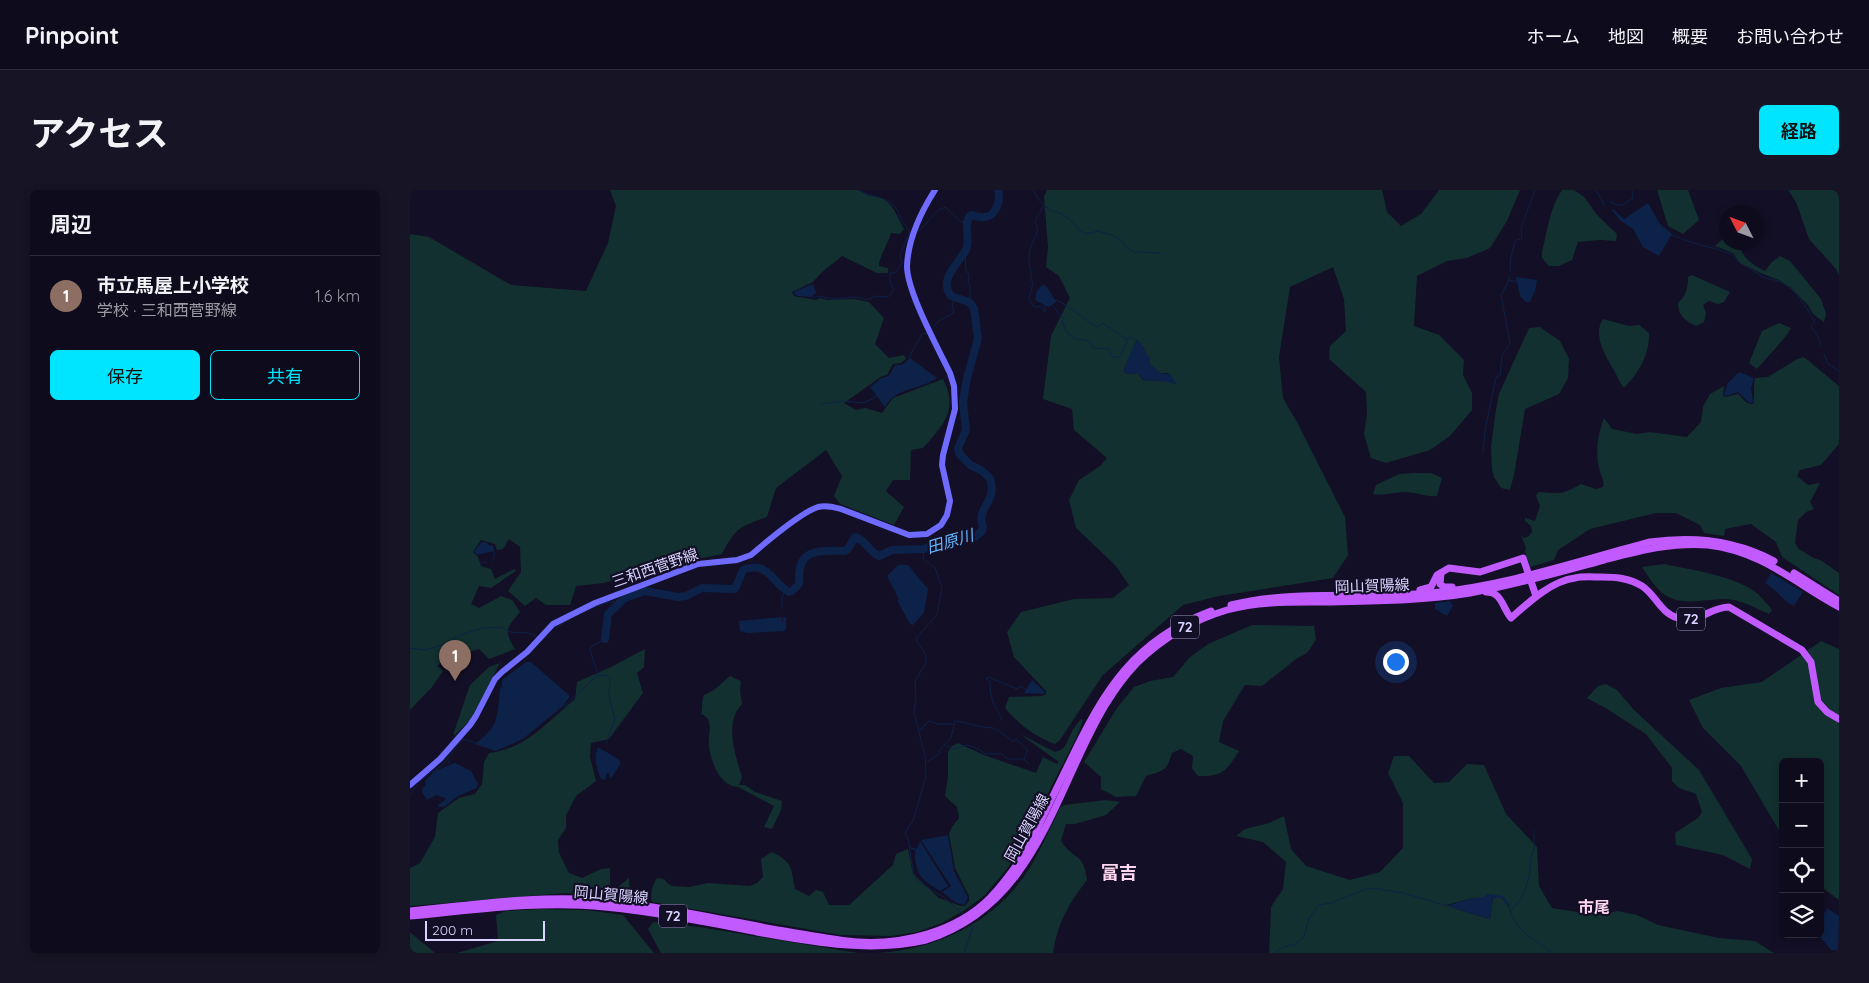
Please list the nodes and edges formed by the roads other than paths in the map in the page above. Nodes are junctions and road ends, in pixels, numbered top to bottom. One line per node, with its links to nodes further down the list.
1 (935, 190): 13 (main road, 三和西菅野線)
2 (1441, 573): 5 (main road, 岡山賀陽線 / 72); 7 (main road, 岡山賀陽線 / 72); 8 (main road)
3 (1532, 578): 4 (main road, 岡山賀陽線 / 72); 9 (main road, 岡山賀陽線 / 72); 11 (main road, 岡山賀陽線 / 72)
4 (1524, 580): 5 (main road, 岡山賀陽線 / 72); 6 (main road, 岡山賀陽線 / 72); 10 (main road, 岡山賀陽線 / 72)
5 (1495, 583): 7 (main road, 岡山賀陽線 / 72)
6 (1452, 595): 10 (main road, 岡山賀陽線 / 72); 14 (main road, 岡山賀陽線 / 72)
7 (1383, 596): 14 (main road, 岡山賀陽線 / 72)
8 (1536, 596): 10 (main road, 岡山賀陽線 / 72); 12 (main road, 岡山賀陽線 / 72)
9 (1839, 601)
10 (1503, 604)
11 (1839, 607)
12 (1839, 718)
13 (410, 786)
14 (989, 902): 17 (main road, 岡山賀陽線 / 72)
15 (410, 911): 17 (main road, 岡山賀陽線 / 72)
16 (410, 916): 17 (main road, 岡山賀陽線 / 72)
17 (933, 934)

